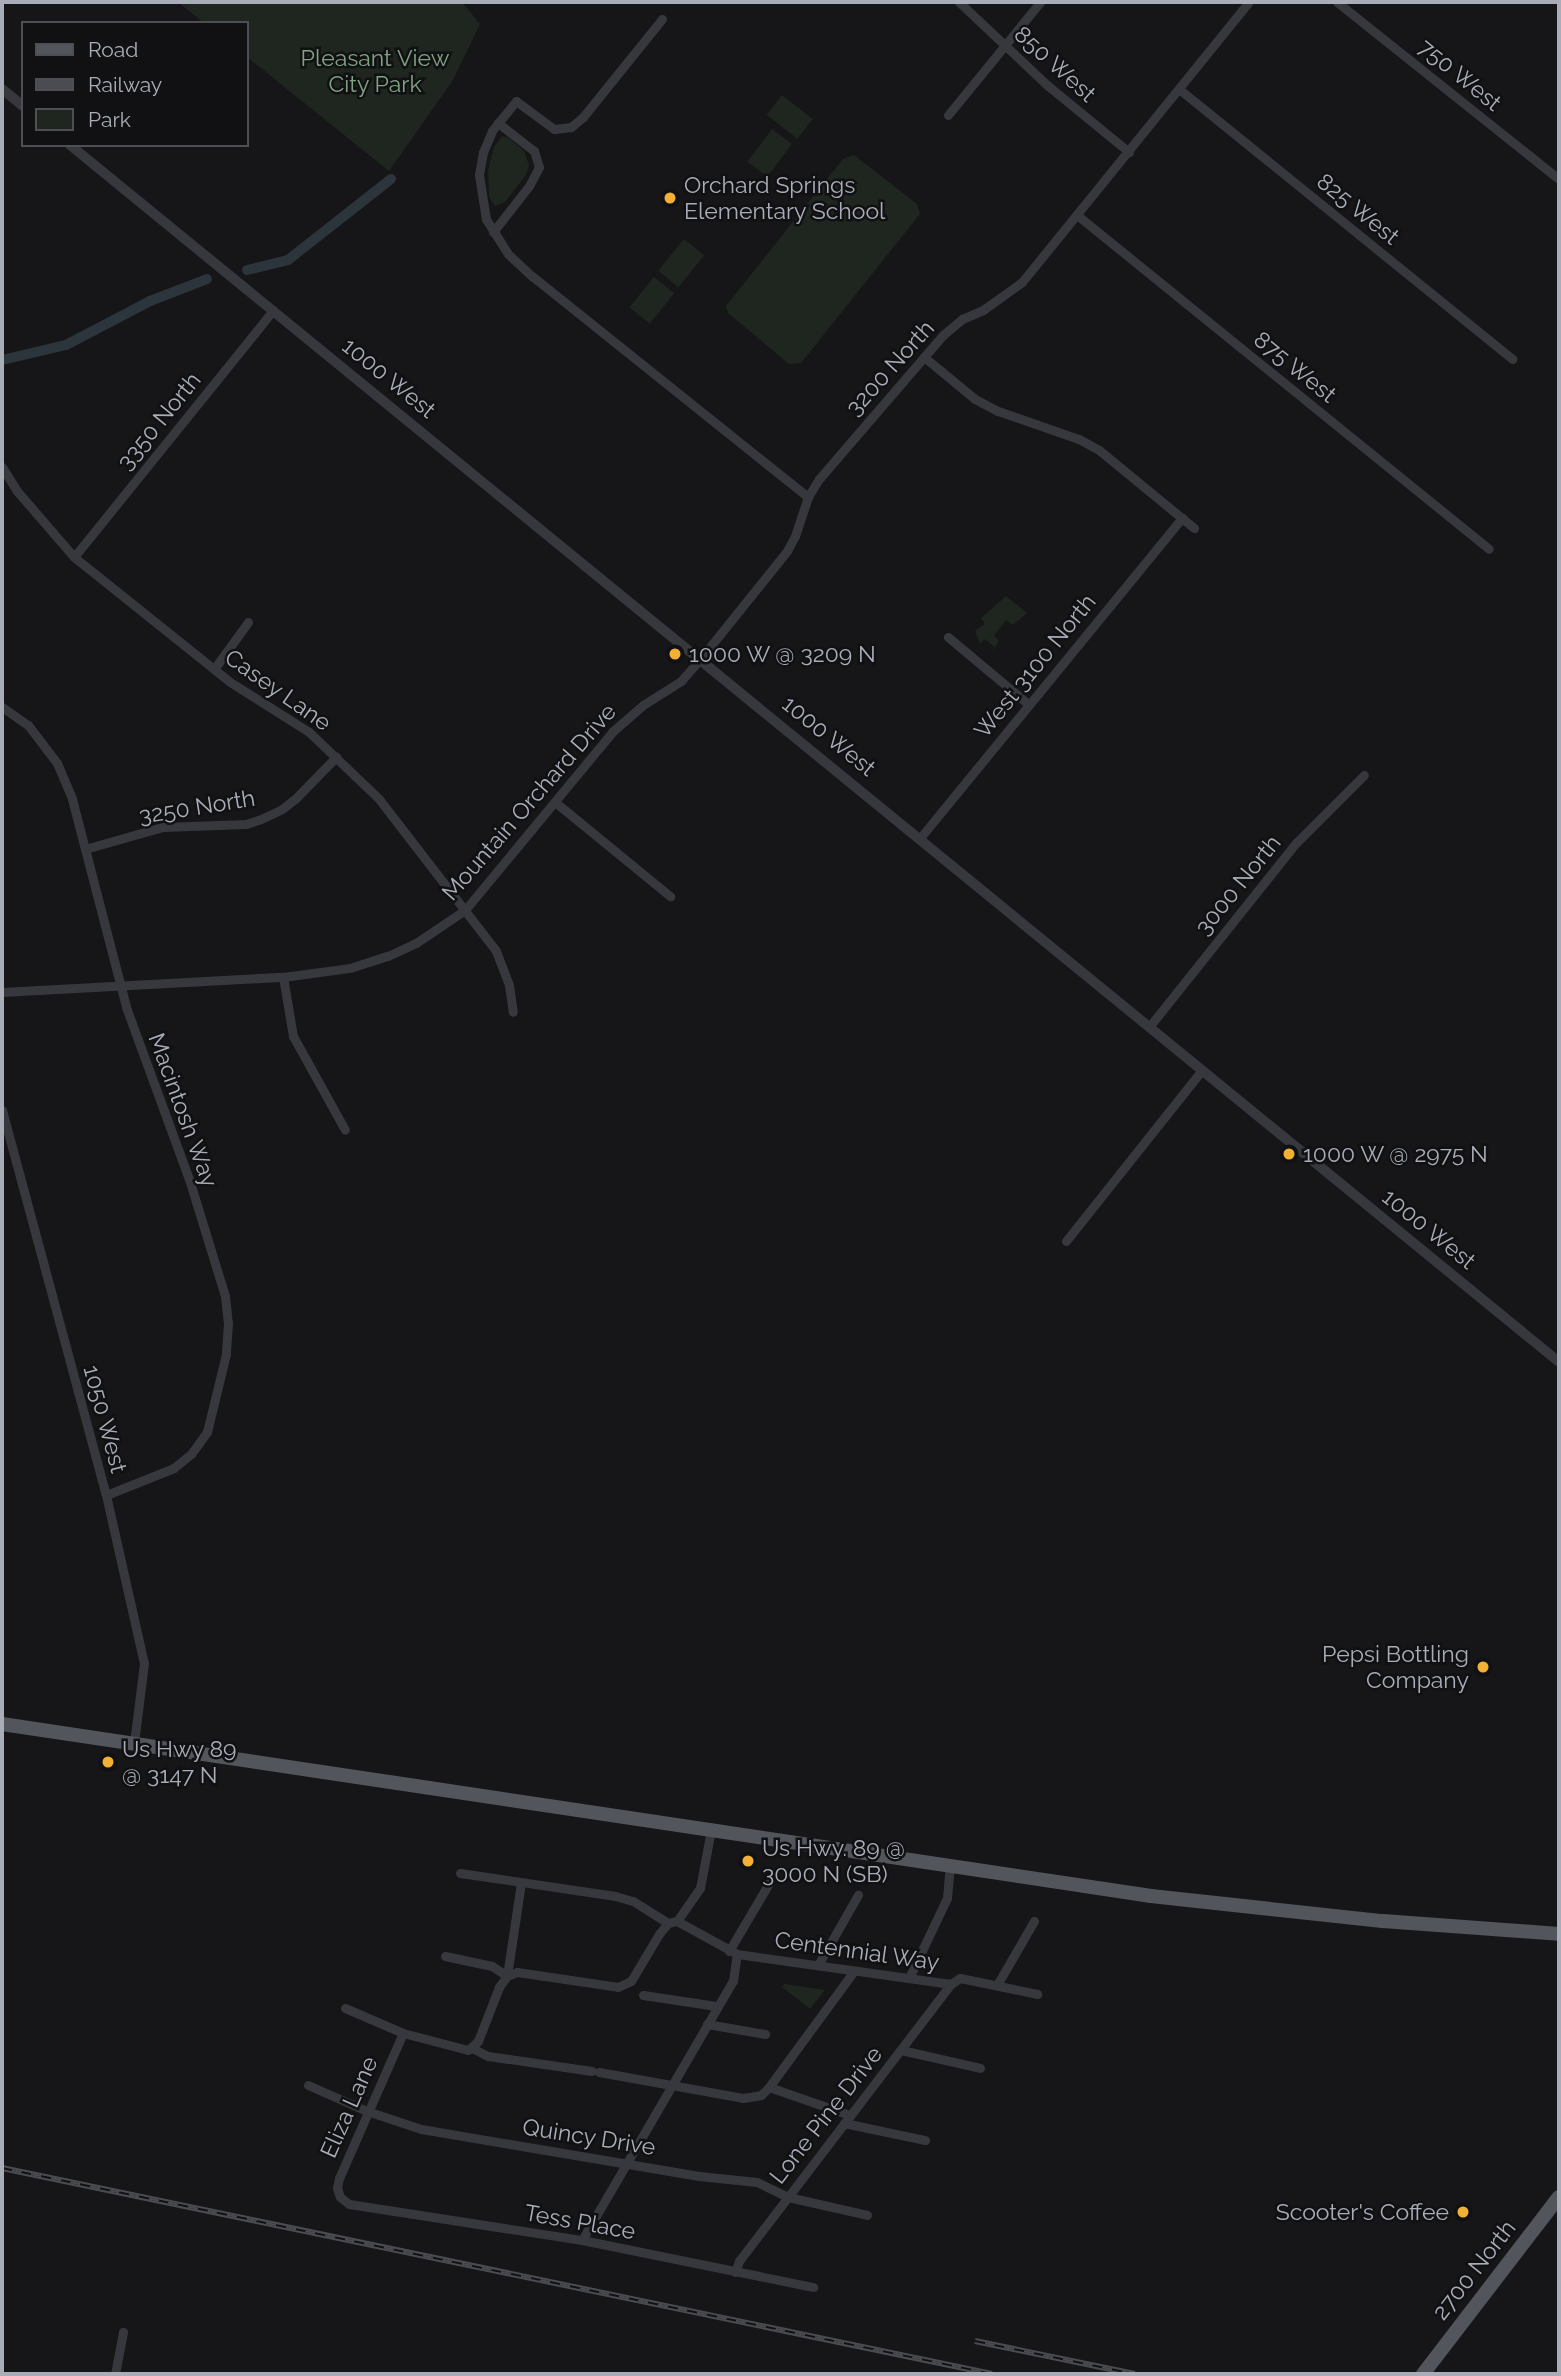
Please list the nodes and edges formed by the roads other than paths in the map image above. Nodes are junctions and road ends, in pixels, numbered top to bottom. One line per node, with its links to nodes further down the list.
1 (959, 2): 6 (street, 850 West)
2 (1040, 2): 6 (street)
3 (1249, 2): 8 (street, 3200 North)
4 (1337, 2): 14 (street, 750 West)
5 (662, 19): 11 (street)
6 (1004, 46): 10 (street); 13 (street, 850 West)
7 (2, 89): 9 (street)
8 (1180, 89): 13 (street, 3200 North); 19 (street, 825 West)
9 (21, 104)
10 (948, 115)
11 (498, 123): 16 (street); 16 (street)
12 (72, 147): 17 (street, 1000 West)
13 (1129, 152): 15 (street, 3200 North)
14 (1559, 179)
15 (1077, 215): 18 (street, 3200 North); 24 (street, 875 West)
16 (493, 232): 21 (street)
17 (273, 310): 25 (street, 3350 North); 28 (street, 1000 West)
18 (924, 357): 21 (street, 3200 North); 22 (street)
19 (1512, 359)
20 (2, 467): 25 (street, Casey Lane)
21 (808, 497): 28 (street, 3200 North)
22 (1182, 518): 23 (street); 30 (street, West 3100 North)
23 (1194, 528)
24 (1489, 549)
25 (74, 557): 29 (street, Casey Lane)
26 (248, 622): 29 (street)
27 (948, 637): 30 (street)
28 (701, 658): 34 (street, Mountain Orchard Drive); 35 (street, 1000 West)
29 (214, 669): 32 (street, Casey Lane)
30 (1028, 704): 35 (street, West 3100 North)
31 (2, 707): 36 (street, Macintosh Way)
32 (336, 757): 36 (street, 3250 North); 38 (street, Casey Lane)
33 (1364, 775): 43 (street, 3000 North)
34 (555, 802): 37 (street); 38 (street, Mountain Orchard Drive)
35 (920, 838): 43 (street, 1000 West)
36 (85, 849): 40 (street, Macintosh Way)
37 (670, 896)
38 (465, 910): 39 (street, Mountain Orchard Drive); 42 (street, Casey Lane)
39 (283, 976): 40 (street, Mountain Orchard Drive); 46 (street)
40 (119, 984): 41 (street, Mountain Orchard Drive); 49 (street, Macintosh Way)
41 (2, 992)
42 (513, 1012)
43 (1149, 1027): 44 (street, 1000 West)
44 (1202, 1070): 47 (street); 48 (street, 1000 West)
45 (2, 1110): 49 (street, 1050 West)
46 (345, 1130)
47 (1066, 1241)
48 (1559, 1362)
49 (106, 1495): 51 (street, 1050 West)
50 (2, 1724): 51 (main road)
51 (135, 1743): 52 (main road)
52 (712, 1830): 53 (main road); 58 (street)
53 (950, 1866): 60 (main road); 66 (street)
54 (460, 1872): 55 (street, Centennial Way)
55 (521, 1882): 58 (street, Centennial Way); 65 (street)
56 (769, 1883): 61 (street)
57 (858, 1895): 63 (street)
58 (672, 1922): 61 (street, Centennial Way); 65 (street)
59 (1034, 1922): 68 (street)
60 (1559, 1934)
61 (733, 1953): 63 (street, Centennial Way); 71 (street)
62 (445, 1956): 65 (street)
63 (818, 1965): 64 (street, Centennial Way)
64 (854, 1971): 66 (street, Centennial Way); 81 (street)
65 (508, 1976): 76 (street)
66 (909, 1978): 67 (street, Centennial Way)
67 (951, 1984): 68 (street, Centennial Way); 77 (street, Lone Pine Drive)
68 (997, 1985): 69 (street, Centennial Way)
69 (1037, 1994)
70 (643, 1995): 71 (street)
71 (716, 2006): 73 (street)
72 (345, 2008): 74 (street)
73 (707, 2024): 75 (street); 79 (street)
74 (403, 2033): 76 (street); 82 (street, Eliza Lane)
75 (765, 2034)
76 (472, 2049): 79 (street)
77 (901, 2050): 78 (street); 83 (street, Lone Pine Drive)
78 (980, 2068)
79 (672, 2084): 81 (street); 85 (street)
80 (308, 2085): 82 (street, Quincy Drive)
81 (769, 2087): 83 (street)
82 (367, 2111): 85 (street, Quincy Drive); 86 (street, Eliza Lane)
83 (847, 2119): 84 (street); 87 (street, Lone Pine Drive)
84 (925, 2140)
85 (627, 2162): 87 (street, Quincy Drive); 90 (street)
86 (340, 2197): 90 (street, Tess Place)
87 (788, 2197): 89 (street, Quincy Drive); 91 (street, Lone Pine Drive)
88 (1559, 2197): 94 (main road, 2700 North)
89 (867, 2215)
90 (582, 2240): 91 (street, Tess Place)
91 (735, 2272): 92 (street, Tess Place)
92 (813, 2287)
93 (123, 2332): 95 (street)
94 (1422, 2373)
95 (115, 2374)

